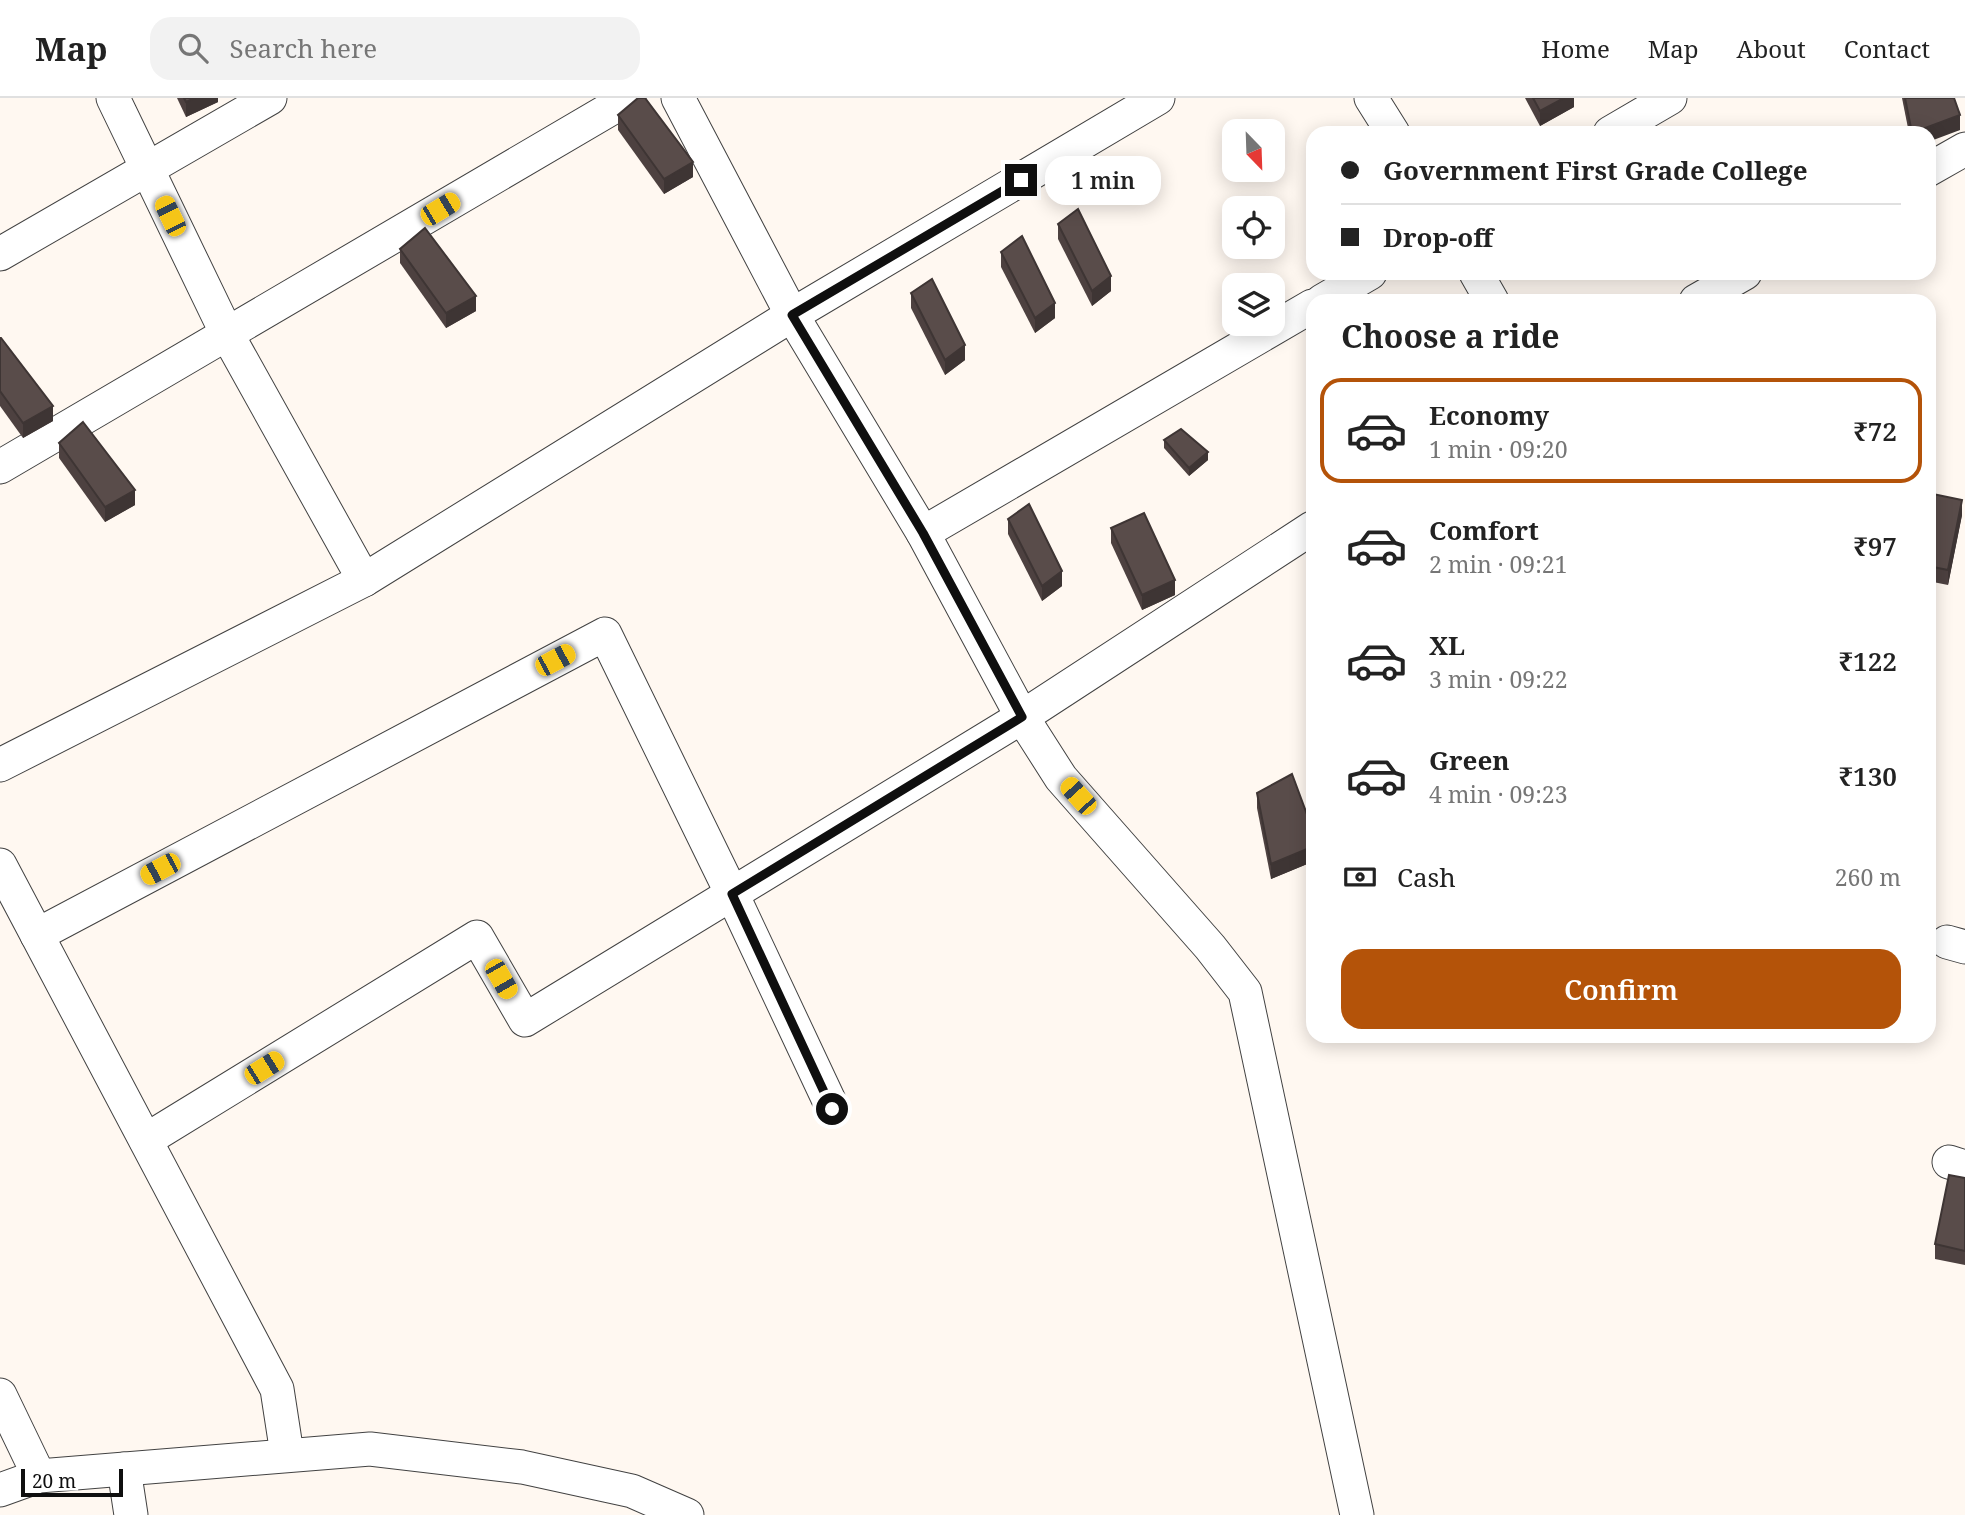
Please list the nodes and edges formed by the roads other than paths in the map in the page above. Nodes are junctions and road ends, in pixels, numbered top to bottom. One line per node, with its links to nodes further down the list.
1 (113, 98): 12 (street)
2 (270, 98): 12 (street)
3 (629, 98): 20 (street)
4 (678, 98): 19 (street)
5 (1158, 98): 19 (street)
6 (1371, 98): 8 (street)
7 (1670, 98): 9 (street)
8 (1389, 126)
9 (1622, 126)
10 (1965, 149): 11 (street)
11 (1936, 165)
12 (147, 168): 13 (street); 20 (street)
13 (0, 254)
14 (1358, 280): 16 (street)
15 (1733, 280): 17 (street)
16 (1334, 294)
17 (1708, 294)
18 (1306, 310): 23 (street)
19 (792, 315): 23 (street); 24 (street)
20 (227, 334): 21 (street); 24 (street)
21 (0, 467)
22 (1306, 532): 25 (street)
23 (923, 533): 25 (street)
24 (364, 580): 26 (street)
25 (1022, 717): 28 (street); 39 (street)
26 (0, 765)
27 (0, 865): 29 (street)
28 (732, 894): 29 (street); 30 (street); 31 (street)
29 (37, 935): 31 (street)
30 (832, 1109)
31 (146, 1140): 33 (street)
32 (0, 1395): 35 (street)
33 (287, 1454): 34 (street); 38 (street)
34 (124, 1469): 35 (street); 37 (street)
35 (39, 1476): 36 (street)
36 (0, 1490)
37 (131, 1515)
38 (687, 1515)
39 (1357, 1515)

